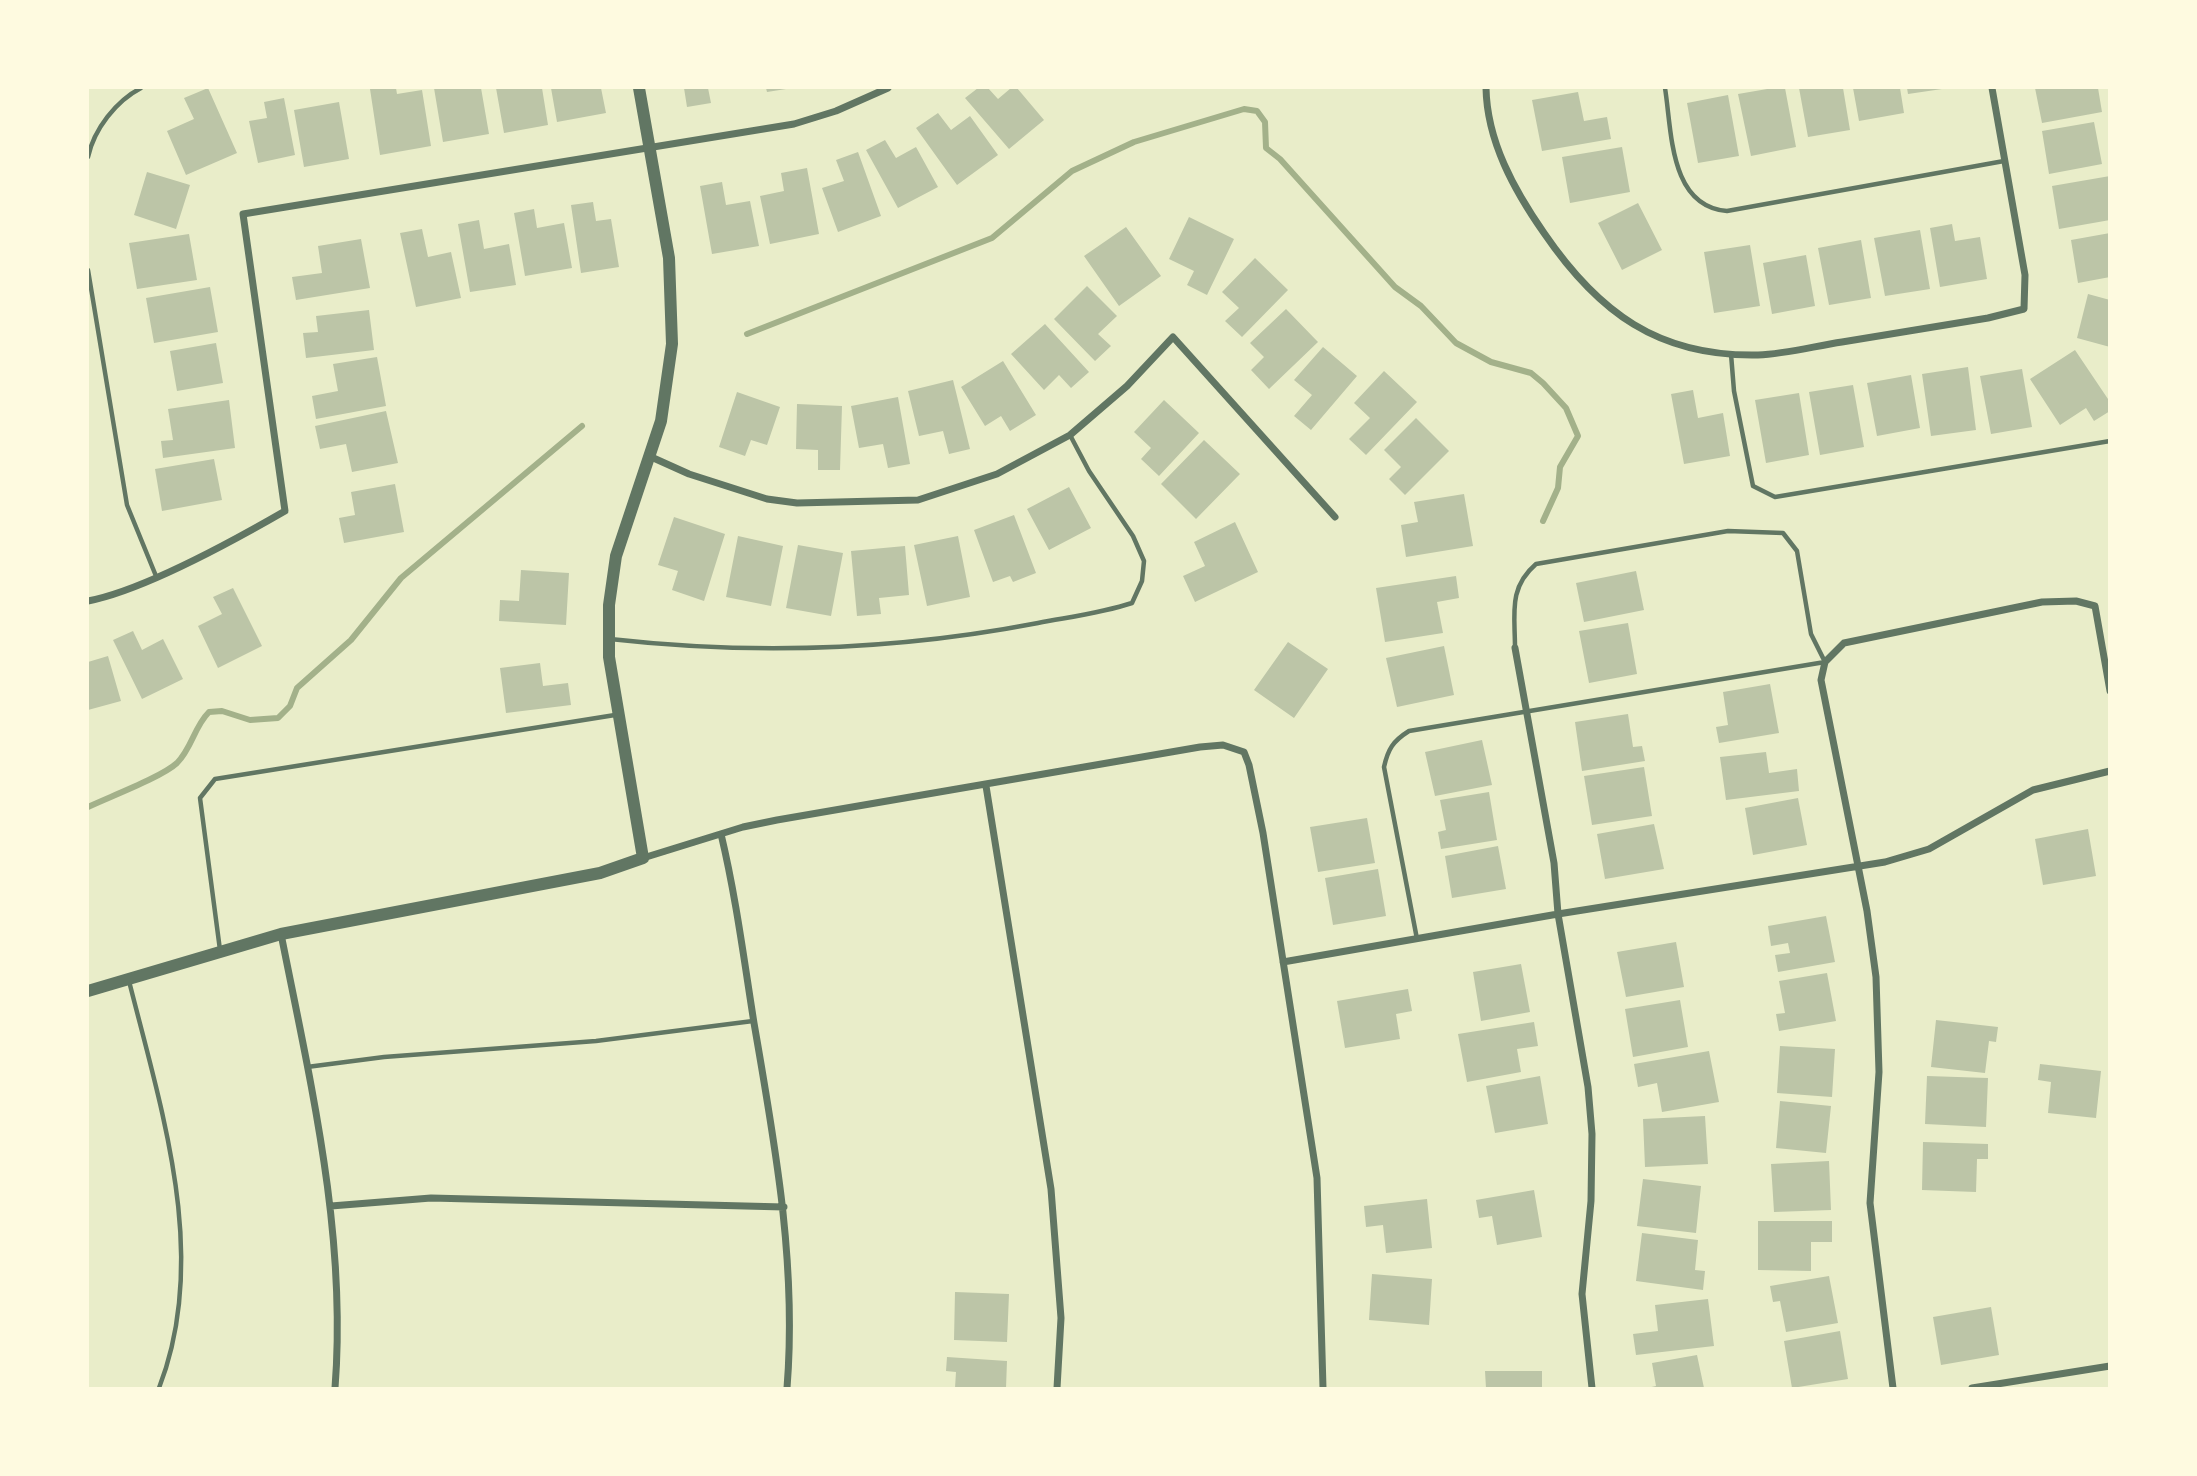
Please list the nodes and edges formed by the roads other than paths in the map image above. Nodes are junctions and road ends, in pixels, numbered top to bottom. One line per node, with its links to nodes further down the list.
1 (141, 88): 8 (lane)
2 (639, 88): 7 (street)
3 (888, 88): 7 (street)
4 (1486, 88): 11 (street)
5 (1665, 88): 9 (lane)
6 (1992, 88): 9 (street)
7 (649, 147): 14 (street); 16 (street)
8 (88, 157)
9 (2004, 161): 11 (street)
10 (88, 270): 16 (lane)
11 (1731, 354): 13 (lane)
12 (1070, 435): 14 (street); 15 (street); 18 (lane)
13 (2109, 441)
14 (649, 456): 18 (street)
15 (1335, 517)
16 (156, 576): 17 (street)
17 (88, 601)
18 (609, 639): 23 (street)
19 (1515, 648): 20 (lane); 22 (street)
20 (1825, 662): 21 (street); 22 (lane); 28 (street)
21 (2109, 691)
22 (1526, 712): 29 (street); 31 (lane)
23 (619, 715): 27 (street); 32 (lane)
24 (2109, 771): 28 (street)
25 (986, 786): 26 (street); 33 (street); 44 (street)
26 (721, 834): 27 (street); 36 (street)
27 (643, 858): 30 (street)
28 (1859, 866): 29 (street); 47 (street)
29 (1558, 914): 31 (street); 46 (street)
30 (281, 934): 32 (street); 37 (street)
31 (1417, 939): 33 (street)
32 (220, 954): 34 (street)
33 (1283, 962): 45 (street)
34 (128, 977): 35 (street); 41 (lane)
35 (88, 991)
36 (754, 1021): 37 (lane); 39 (street)
37 (307, 1067): 38 (street)
38 (331, 1206): 39 (street); 42 (street)
39 (784, 1207): 43 (street)
40 (2109, 1366): 48 (street)
41 (159, 1388)
42 (335, 1388)
43 (787, 1388)
44 (1057, 1388)
45 (1323, 1388)
46 (1592, 1388)
47 (1893, 1388)
48 (1972, 1388)

